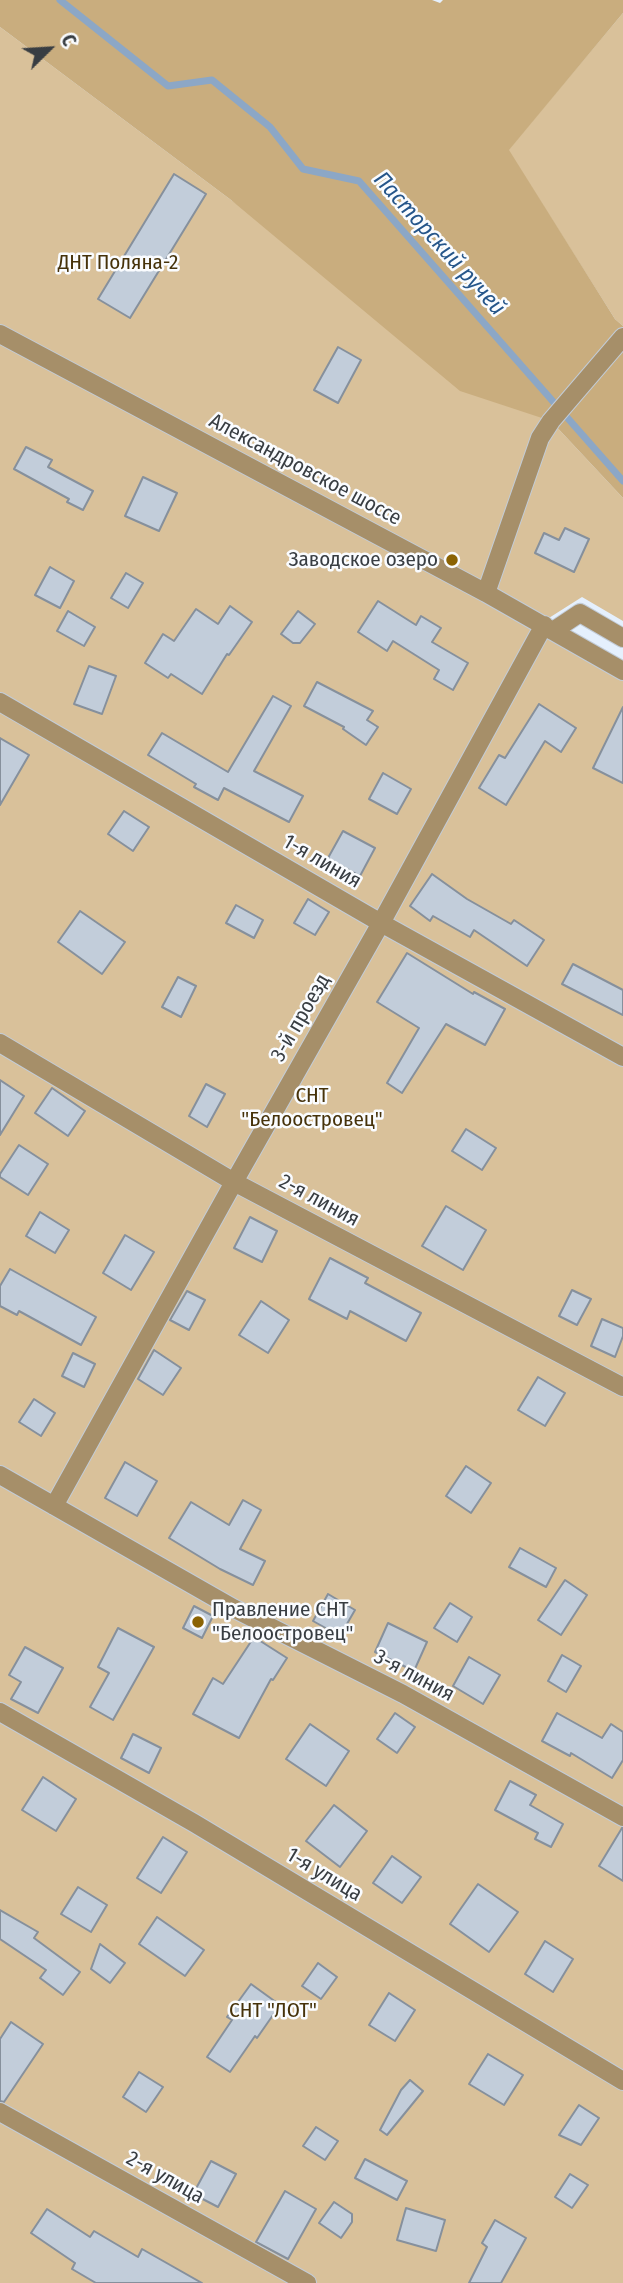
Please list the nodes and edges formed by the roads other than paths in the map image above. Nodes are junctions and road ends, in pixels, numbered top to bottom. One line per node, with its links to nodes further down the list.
1 (0, 334): 3 (street, Александровское шоссе)
2 (623, 337): 3 (street)
3 (486, 593): 4 (street, Александровское шоссе)
4 (549, 628): 5 (street); 6 (street, Александровское шоссе); 8 (street, 3-й проезд)
5 (623, 638)
6 (623, 671)
7 (0, 702): 8 (street, 1-я линия)
8 (381, 923): 10 (street, 1-я линия); 11 (street, 3-й проезд)
9 (0, 1043): 11 (street, 2-я линия)
10 (623, 1057)
11 (234, 1182): 12 (street, 2-я линия); 14 (street, 3-й проезд)
12 (623, 1388)
13 (0, 1475): 14 (street, 3-я линия)
14 (54, 1506): 16 (street, 3-я линия)
15 (0, 1712): 17 (street, 1-я улица)
16 (623, 1817)
17 (623, 2081)
18 (0, 2112): 19 (street, 2-я улица)
19 (307, 2283)

